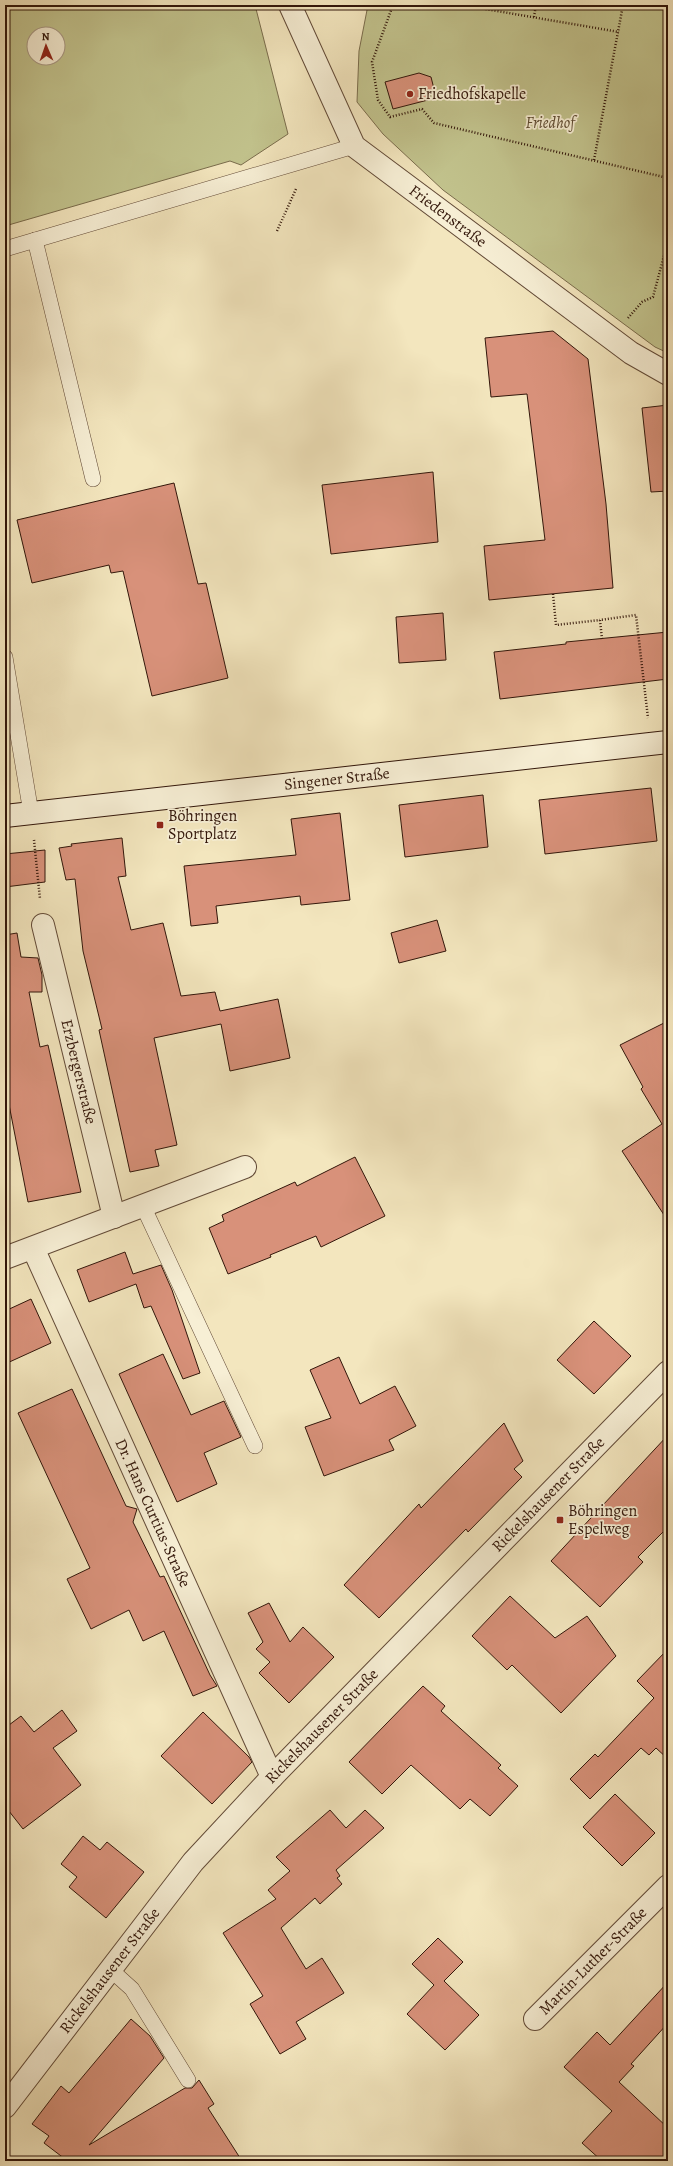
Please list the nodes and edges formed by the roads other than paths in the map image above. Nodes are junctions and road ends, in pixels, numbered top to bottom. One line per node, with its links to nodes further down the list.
1 (290, 5): 2 (street, Friedenstraße)
2 (354, 146): 3 (lane); 5 (street, Friedenstraße)
3 (36, 240): 4 (lane); 6 (lane)
4 (5, 248)
5 (668, 374)
6 (93, 479)
7 (5, 657): 9 (lane)
8 (659, 743): 9 (street, Singener Straße)
9 (31, 814): 10 (street, Singener Straße)
10 (5, 816)
11 (43, 925): 14 (street, Erzbergerstraße)
12 (245, 1166): 13 (street)
13 (142, 1206): 14 (street); 18 (lane)
14 (114, 1217): 15 (street)
15 (33, 1248): 16 (street); 19 (street, Dr. Hans Curtius-Straße)
16 (5, 1258)
17 (668, 1372): 19 (street, Rickelshausener Straße)
18 (255, 1446)
19 (272, 1777): 21 (street, Rickelshausener Straße)
20 (668, 1886): 22 (street, Martin-Luther-Straße)
21 (111, 1970): 23 (lane); 24 (street, Rickelshausener Straße)
22 (535, 2019)
23 (188, 2080)
24 (5, 2107)

